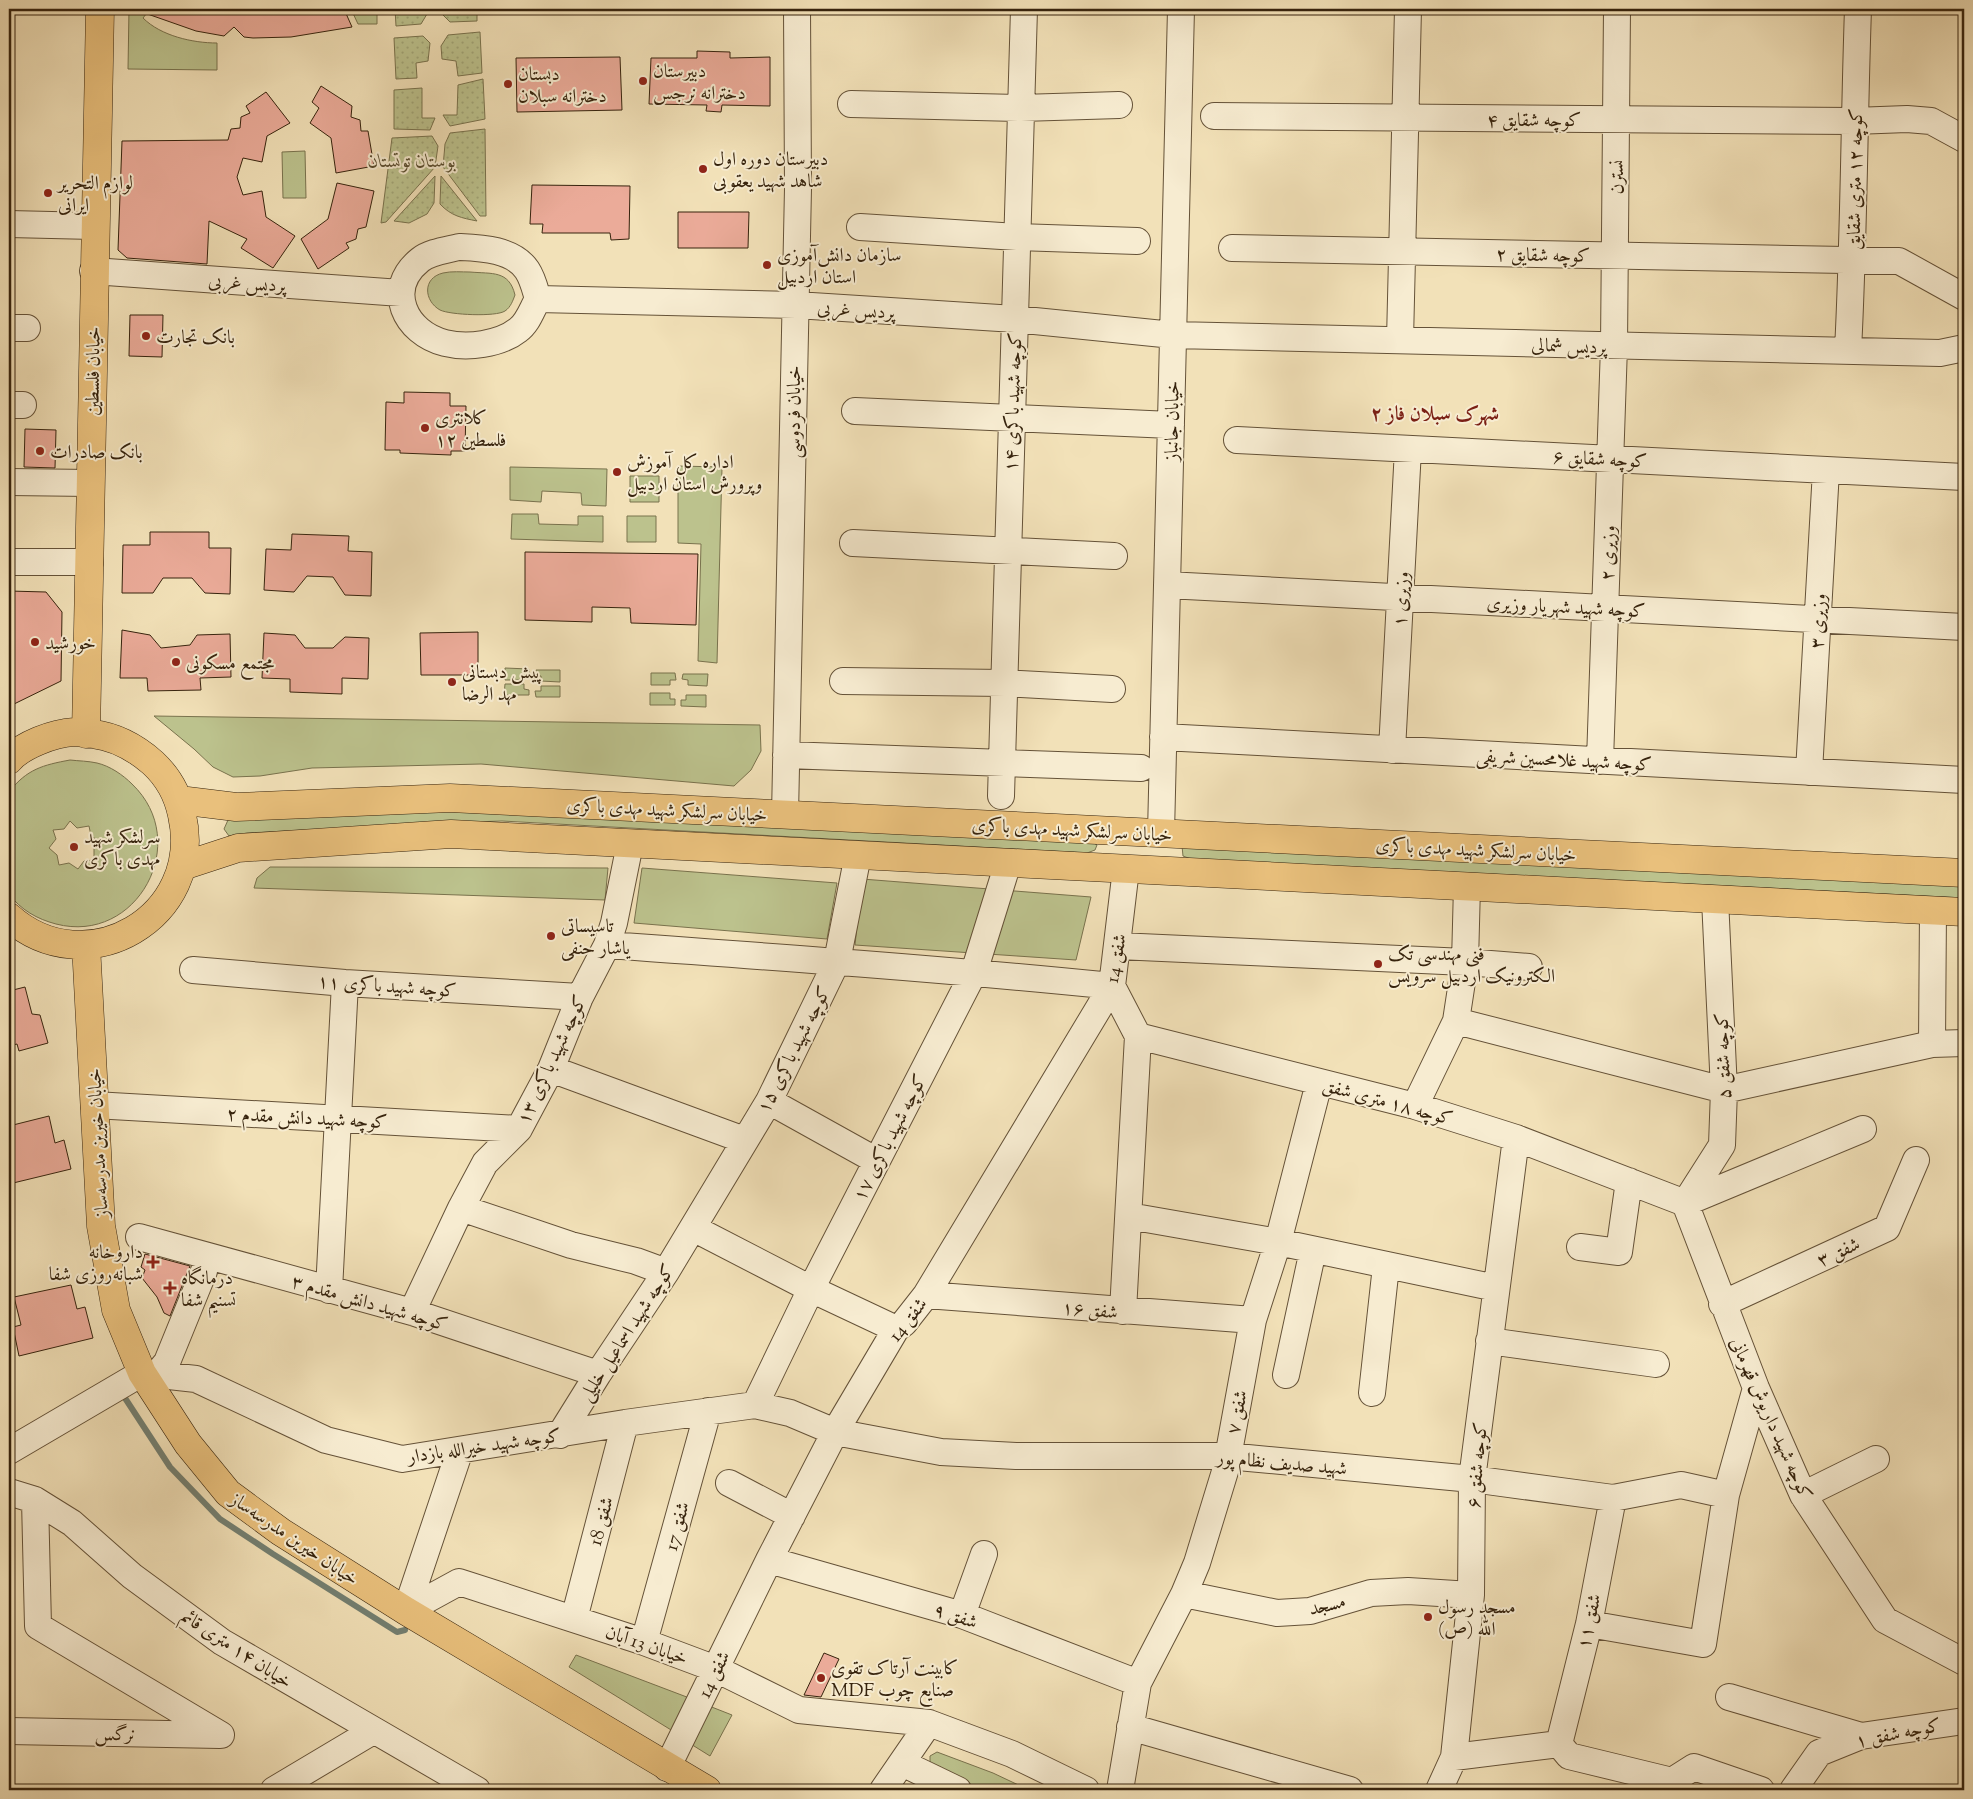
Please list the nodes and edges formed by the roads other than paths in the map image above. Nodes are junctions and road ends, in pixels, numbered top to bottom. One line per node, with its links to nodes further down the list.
1 (100, 9): 17 (main road, خیابان فلسطین)
2 (797, 9): 29 (street, خیابان فردوسی)
3 (1024, 9): 10 (street, کوچه شهید باکری ۱۴)
4 (1181, 9): 31 (street, خیابان جانباز)
5 (1408, 9): 12 (street)
6 (1617, 9): 13 (street, نسترن)
7 (1858, 9): 14 (street, کوچه ۱۲ متری شقایق)
8 (851, 104): 10 (street)
9 (1119, 106): 10 (street)
10 (1021, 108): 19 (street, کوچه شهید باکری ۱۴)
11 (1214, 116): 12 (street, کوچه شقایق ۴)
12 (1405, 118): 13 (street, کوچه شقایق ۴); 22 (street)
13 (1616, 119): 14 (street, کوچه شقایق ۴); 23 (street, نسترن)
14 (1854, 121): 15 (street, کوچه شقایق ۴); 24 (street, کوچه ۱۲ متری شقایق)
15 (1964, 139)
16 (9, 224): 17 (street)
17 (94, 226): 25 (main road, خیابان فلسطین)
18 (860, 227): 19 (street)
19 (1017, 237): 20 (street); 30 (street, کوچه شهید باکری ۱۴)
20 (1137, 241)
21 (1232, 248): 22 (street, کوچه شقایق ۲)
22 (1402, 251): 23 (street, کوچه شقایق ۲); 32 (street)
23 (1615, 255): 24 (street, کوچه شقایق ۲); 33 (street, نسترن)
24 (1853, 259): 27 (street, کوچه شقایق ۲); 35 (street, کوچه ۱۲ متری شقایق)
25 (93, 271): 26 (street, پردیس غربی); 45 (main road, خیابان فلسطین)
26 (401, 292): 28 (street); 28 (street)
27 (1964, 297)
28 (538, 299): 29 (street, پردیس غربی)
29 (796, 305): 30 (street, پردیس غربی); 62 (street, خیابان فردوسی)
30 (1015, 319): 31 (street, پردیس غربی); 37 (street, کوچه شهید باکری ۱۴)
31 (1173, 335): 32 (street, پردیس شمالی); 38 (street, خیابان جانباز)
32 (1400, 340): 33 (street, پردیس شمالی)
33 (1614, 346): 35 (street, پردیس شمالی); 41 (street, وزیری ۲)
34 (1964, 348): 35 (street, پردیس شمالی)
35 (1848, 350)
36 (855, 411): 37 (street)
37 (1012, 418): 38 (street); 47 (street, کوچه شهید باکری ۱۴)
38 (1171, 425): 51 (street, خیابان جانباز)
39 (1236, 440): 40 (street, کوچه شقایق ۶)
40 (1408, 449): 41 (street, کوچه شقایق ۶); 52 (street, وزیری ۱)
41 (1610, 459): 42 (street, کوچه شقایق ۶); 53 (street, وزیری ۲)
42 (1826, 470): 43 (street, کوچه شقایق ۶); 54 (street, وزیری ۳)
43 (1964, 477)
44 (9, 482): 45 (street)
45 (91, 483): 50 (main road, خیابان فلسطین)
46 (853, 543): 47 (street)
47 (1008, 550): 48 (street); 57 (street, کوچه شهید باکری ۱۴)
48 (1114, 556)
49 (9, 562): 50 (street)
50 (90, 562): 59 (main road, خیابان فلسطین)
51 (1167, 585): 52 (street, کوچه شهید شهریار وزیری); 60 (street, خیابان جانباز)
52 (1400, 597): 53 (street, کوچه شهید شهریار وزیری); 61 (street, وزیری ۱)
53 (1605, 608): 54 (street, کوچه شهید شهریار وزیری); 64 (street, وزیری ۲)
54 (1818, 620): 55 (street, کوچه شهید شهریار وزیری); 67 (street, وزیری ۳)
55 (1964, 627)
56 (843, 681): 57 (street)
57 (1004, 683): 58 (street); 65 (street, کوچه شهید باکری ۱۴)
58 (1112, 689)
59 (86, 734): 63 (main road); 70 (main road)
60 (1164, 737): 61 (street, کوچه شهید غلامحسین شریفی); 72 (street, خیابان جانباز)
61 (1392, 750): 64 (street, کوچه شهید غلامحسین شریفی)
62 (786, 755): 65 (street); 71 (street, خیابان فردوسی)
63 (9, 760)
64 (1600, 761): 67 (street, کوچه شهید غلامحسین شریفی)
65 (1002, 763): 66 (street); 69 (street, کوچه شهید باکری ۱۴)
66 (1141, 768)
67 (1809, 772): 68 (street, کوچه شهید غلامحسین شریفی)
68 (1964, 780)
69 (1001, 796)
70 (179, 800): 71 (main road, خیابان سرلشکر شهید مهدی باکری); 76 (main road)
71 (785, 815): 72 (main road, خیابان سرلشکر شهید مهدی باکری)
72 (1161, 833): 77 (main road); 78 (main road, خیابان سرلشکر شهید مهدی باکری)
73 (630, 844): 74 (main road, خیابان سرلشکر شهید مهدی باکری); 76 (main road, خیابان سرلشکر شهید مهدی باکری); 85 (street, کوچه شهید باکری ۱۳)
74 (858, 855): 75 (main road, خیابان سرلشکر شهید مهدی باکری); 87 (street, کوچه شهید باکری ۱۵)
75 (1008, 863): 77 (main road, خیابان سرلشکر شهید مهدی باکری); 91 (street, کوچه شهید باکری ۱۷)
76 (183, 866): 84 (main road)
77 (1126, 869): 79 (main road, خیابان سرلشکر شهید مهدی باکری); 86 (street, شفق 14)
78 (1964, 873)
79 (1467, 886): 80 (main road, خیابان سرلشکر شهید مهدی باکری); 88 (street)
80 (1715, 899): 81 (main road, خیابان سرلشکر شهید مهدی باکری); 101 (street, کوچه شفق ۵)
81 (1933, 910): 82 (main road, خیابان سرلشکر شهید مهدی باکری); 98 (street)
82 (1964, 912)
83 (9, 917): 84 (main road)
84 (86, 945): 103 (main road, خیابان خیرین مدرسه‌ساز)
85 (607, 945): 87 (street); 94 (street, کوچه شهید باکری ۱۳)
86 (1118, 946): 88 (street); 93 (street, شفق 14)
87 (837, 961): 91 (street); 102 (street, کوچه شهید باکری ۱۵)
88 (1465, 962): 89 (street); 95 (street)
89 (1529, 967)
90 (193, 970): 92 (street, کوچه شهید باکری ۱۱)
91 (974, 972): 93 (street); 111 (street, کوچه شهید باکری ۱۷)
92 (345, 983): 94 (street, کوچه شهید باکری ۱۱); 105 (street)
93 (1112, 986): 96 (street); 127 (street, شفق 14)
94 (580, 997): 99 (street, کوچه شهید باکری ۱۳)
95 (1456, 1021): 101 (street); 104 (street)
96 (1138, 1036): 100 (street, کوچه ۱۸ متری شفق); 115 (street)
97 (1964, 1043): 98 (street)
98 (1932, 1044): 101 (street)
99 (551, 1069): 107 (street, کوچه شهید باکری ۱۳); 109 (street)
100 (1319, 1083): 104 (street, کوچه ۱۸ متری شفق); 118 (street, شفق ۷)
101 (1724, 1090): 113 (street, کوچه شفق ۵)
102 (769, 1100): 109 (street, کوچه شهید باکری ۱۵); 111 (street)
103 (94, 1105): 105 (street, کوچه شهید دانش مقدم ۲); 135 (main road, خیابان خیرین مدرسه‌ساز)
104 (1415, 1106): 108 (street, کوچه ۱۸ متری شفق)
105 (338, 1119): 107 (street, کوچه شهید دانش مقدم ۲); 126 (street)
106 (1863, 1129): 113 (street)
107 (519, 1130): 114 (street, کوچه شهید باکری ۱۳)
108 (1516, 1138): 112 (street, کوچه ۱۸ متری شفق); 124 (street, کوچه شفق ۶)
109 (744, 1140): 116 (street, کوچه شهید باکری ۱۵)
110 (1916, 1160): 128 (street, شفق ۳)
111 (877, 1161): 125 (street, کوچه شهید باکری ۱۷)
112 (1629, 1181): 113 (street, کوچه ۱۸ متری شفق); 119 (street)
113 (1685, 1203): 128 (street, کوچه شهید داریوش قهرمانی)
114 (461, 1208): 123 (street); 129 (street, کوچه شهید باکری ۱۳)
115 (1129, 1216): 118 (street); 130 (street)
116 (693, 1228): 123 (street, کوچه شهید اسماعیل خلیلی); 125 (street)
117 (139, 1237): 126 (street, کوچه شهید دانش مقدم ۳)
118 (1278, 1242): 120 (street); 131 (street, شفق ۷)
119 (1580, 1247)
120 (1313, 1250): 121 (street); 137 (street)
121 (1386, 1266): 124 (street); 139 (street)
122 (204, 1271): 135 (street)
123 (666, 1272): 136 (street, کوچه شهید اسماعیل خلیلی)
124 (1496, 1288): 133 (street, کوچه شفق ۶)
125 (810, 1289): 132 (street); 140 (street, کوچه شهید باکری ۱۷)
126 (329, 1290): 129 (street, کوچه شهید دانش مقدم ۳)
127 (926, 1296): 130 (street, شفق ۱۶); 132 (street, شفق 14)
128 (1722, 1304): 138 (street, کوچه شهید داریوش قهرمانی)
129 (412, 1312): 136 (street, کوچه شهید دانش مقدم ۳)
130 (1123, 1312): 131 (street, شفق ۱۶)
131 (1253, 1320): 147 (street, شفق ۷)
132 (896, 1329): 143 (street, شفق 14)
133 (1489, 1341): 134 (street); 149 (street, کوچه شفق ۶)
134 (1656, 1364)
135 (150, 1373): 145 (street, کوچه شهید خیرالله بازدار); 146 (street); 161 (main road, خیابان خیرین مدرسه‌ساز)
136 (598, 1374): 144 (street, کوچه شهید اسماعیل خلیلی)
137 (1286, 1375)
138 (1756, 1388): 152 (street, کوچه شهید داریوش قهرمانی); 153 (street)
139 (1372, 1393)
140 (754, 1405): 141 (street, کوچه شهید خیرالله بازدار); 143 (street, کوچه شهید خیرالله بازدار)
141 (708, 1411): 142 (street, کوچه شهید خیرالله بازدار); 165 (street, شفق 17)
142 (625, 1422): 144 (street, کوچه شهید خیرالله بازدار); 163 (street, شفق 18)
143 (836, 1432): 147 (street, شهید صدیف نظام پور); 156 (street, شفق 14)
144 (560, 1435): 145 (street, کوچه شهید خیرالله بازدار)
145 (460, 1450): 161 (street)
146 (9, 1451)
147 (1227, 1456): 149 (street, شهید صدیف نظام پور); 159 (street, شفق ۷)
148 (1876, 1459): 152 (street)
149 (1472, 1479): 154 (street, شهید صدیف نظام پور); 160 (street, کوچه شفق ۶)
150 (730, 1483): 156 (street)
151 (9, 1492): 155 (street, خیابان ۱۴ متری قائم)
152 (1803, 1494): 166 (street, کوچه شهید داریوش قهرمانی)
153 (1726, 1495): 154 (street, شهید صدیف نظام پور); 164 (street)
154 (1612, 1498): 164 (street, شفق ۱۱)
155 (35, 1500): 173 (street, نرگس); 174 (street, خیابان ۱۴ متری قائم)
156 (792, 1516): 158 (street, شفق 14)
157 (984, 1554): 162 (street)
158 (769, 1560): 162 (street, شفق ۹); 167 (street, شفق 14)
159 (1184, 1594): 160 (street, مسجد); 168 (street, شفق ۷)
160 (1472, 1595): 177 (street, کوچه شفق ۶)
161 (406, 1611): 163 (street, خیابان 13 آبان); 179 (main road, خیابان خیرین مدرسه‌ساز)
162 (962, 1615): 168 (street, شفق ۹)
163 (574, 1619): 165 (street, خیابان 13 آبان)
164 (1589, 1624): 176 (street, شفق ۱۱)
165 (644, 1642): 167 (street, خیابان 13 آبان)
166 (1964, 1662)
167 (716, 1669): 171 (street, خیابان 13 آبان); 179 (street, شفق 14)
168 (1138, 1683): 172 (street, شفق ۷)
169 (1729, 1697): 175 (street)
170 (1964, 1721): 175 (street, کوچه شفق ۱)
171 (929, 1723): 178 (street); 185 (street, خیابان 13 آبان)
172 (1130, 1727): 186 (street, شفق ۷); 187 (street)
173 (9, 1731)
174 (373, 1731): 180 (street); 181 (street, خیابان ۱۴ متری قائم)
175 (1861, 1736): 190 (street, کوچه شفق ۱)
176 (1558, 1744): 177 (street); 189 (street)
177 (1454, 1757): 188 (street, کوچه شفق ۶)
178 (902, 1763): 183 (street); 184 (street)
179 (667, 1768): 182 (main road, خیابان خیرین مدرسه‌ساز)
180 (274, 1790)
181 (477, 1790)
182 (707, 1790)
183 (883, 1790)
184 (958, 1790)
185 (1086, 1790)
186 (1120, 1790)
187 (1350, 1790)
188 (1439, 1790)
189 (1761, 1790)
190 (1793, 1790)

